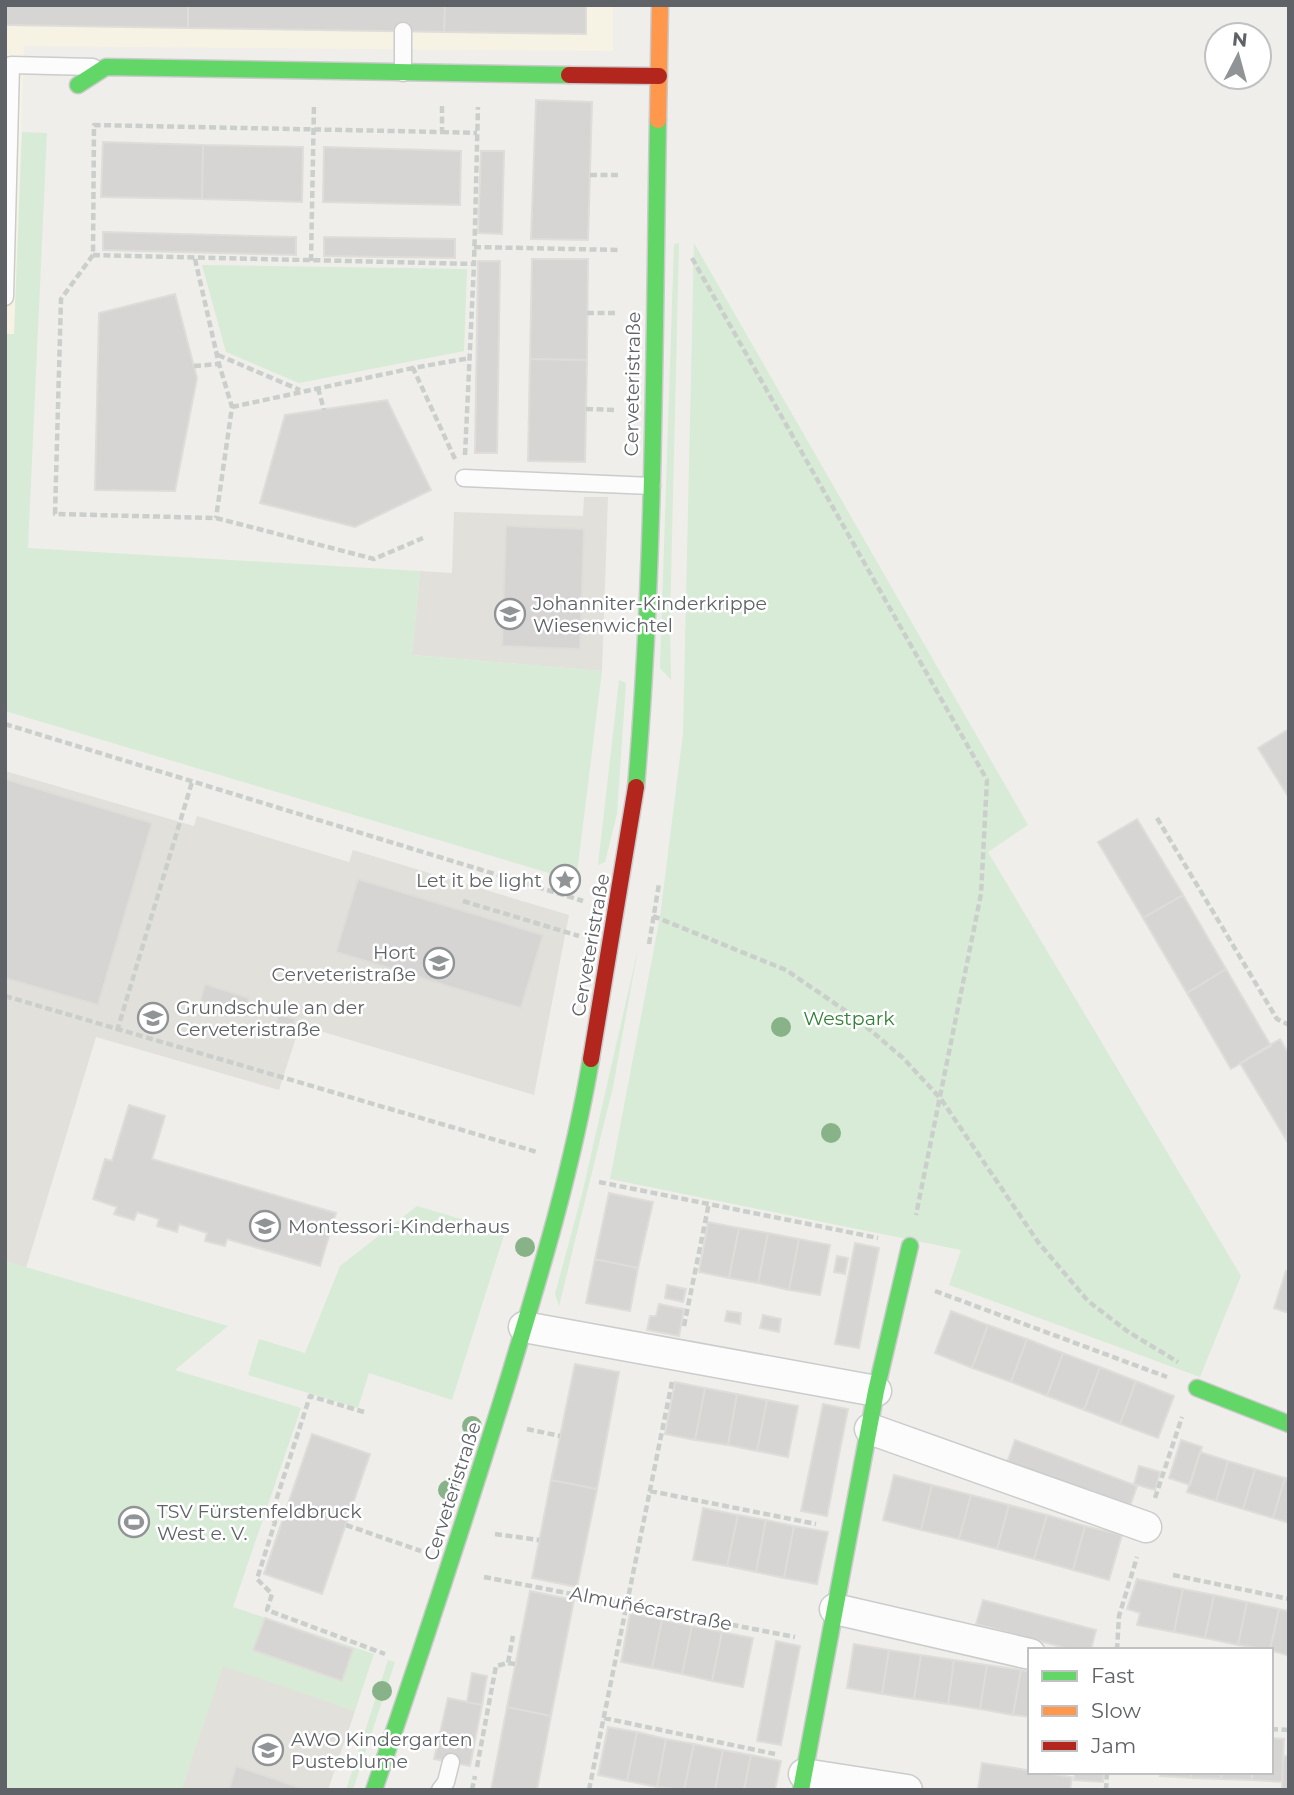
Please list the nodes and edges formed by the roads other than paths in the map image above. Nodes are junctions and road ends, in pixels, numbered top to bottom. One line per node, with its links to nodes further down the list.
1 (660, 5): 5 (street, Cerveteristraße)
2 (403, 31): 4 (lane)
3 (106, 67): 4 (street); 6 (street); 7 (lane)
4 (403, 72): 5 (street)
5 (659, 76): 9 (street, Cerveteristraße)
6 (78, 85)
7 (5, 297)
8 (464, 478): 9 (lane)
9 (652, 486): 11 (street, Cerveteristraße)
10 (910, 1246): 13 (street)
11 (524, 1327): 13 (street); 21 (street, Cerveteristraße)
12 (1195, 1387): 14 (street)
13 (876, 1391): 15 (street)
14 (1289, 1424)
15 (870, 1429): 16 (street); 17 (street)
16 (1146, 1527)
17 (835, 1608): 18 (street); 20 (street)
18 (1028, 1654)
19 (451, 1762): 22 (lane)
20 (804, 1774): 23 (street)
21 (376, 1789)
22 (440, 1790)
23 (907, 1790)

